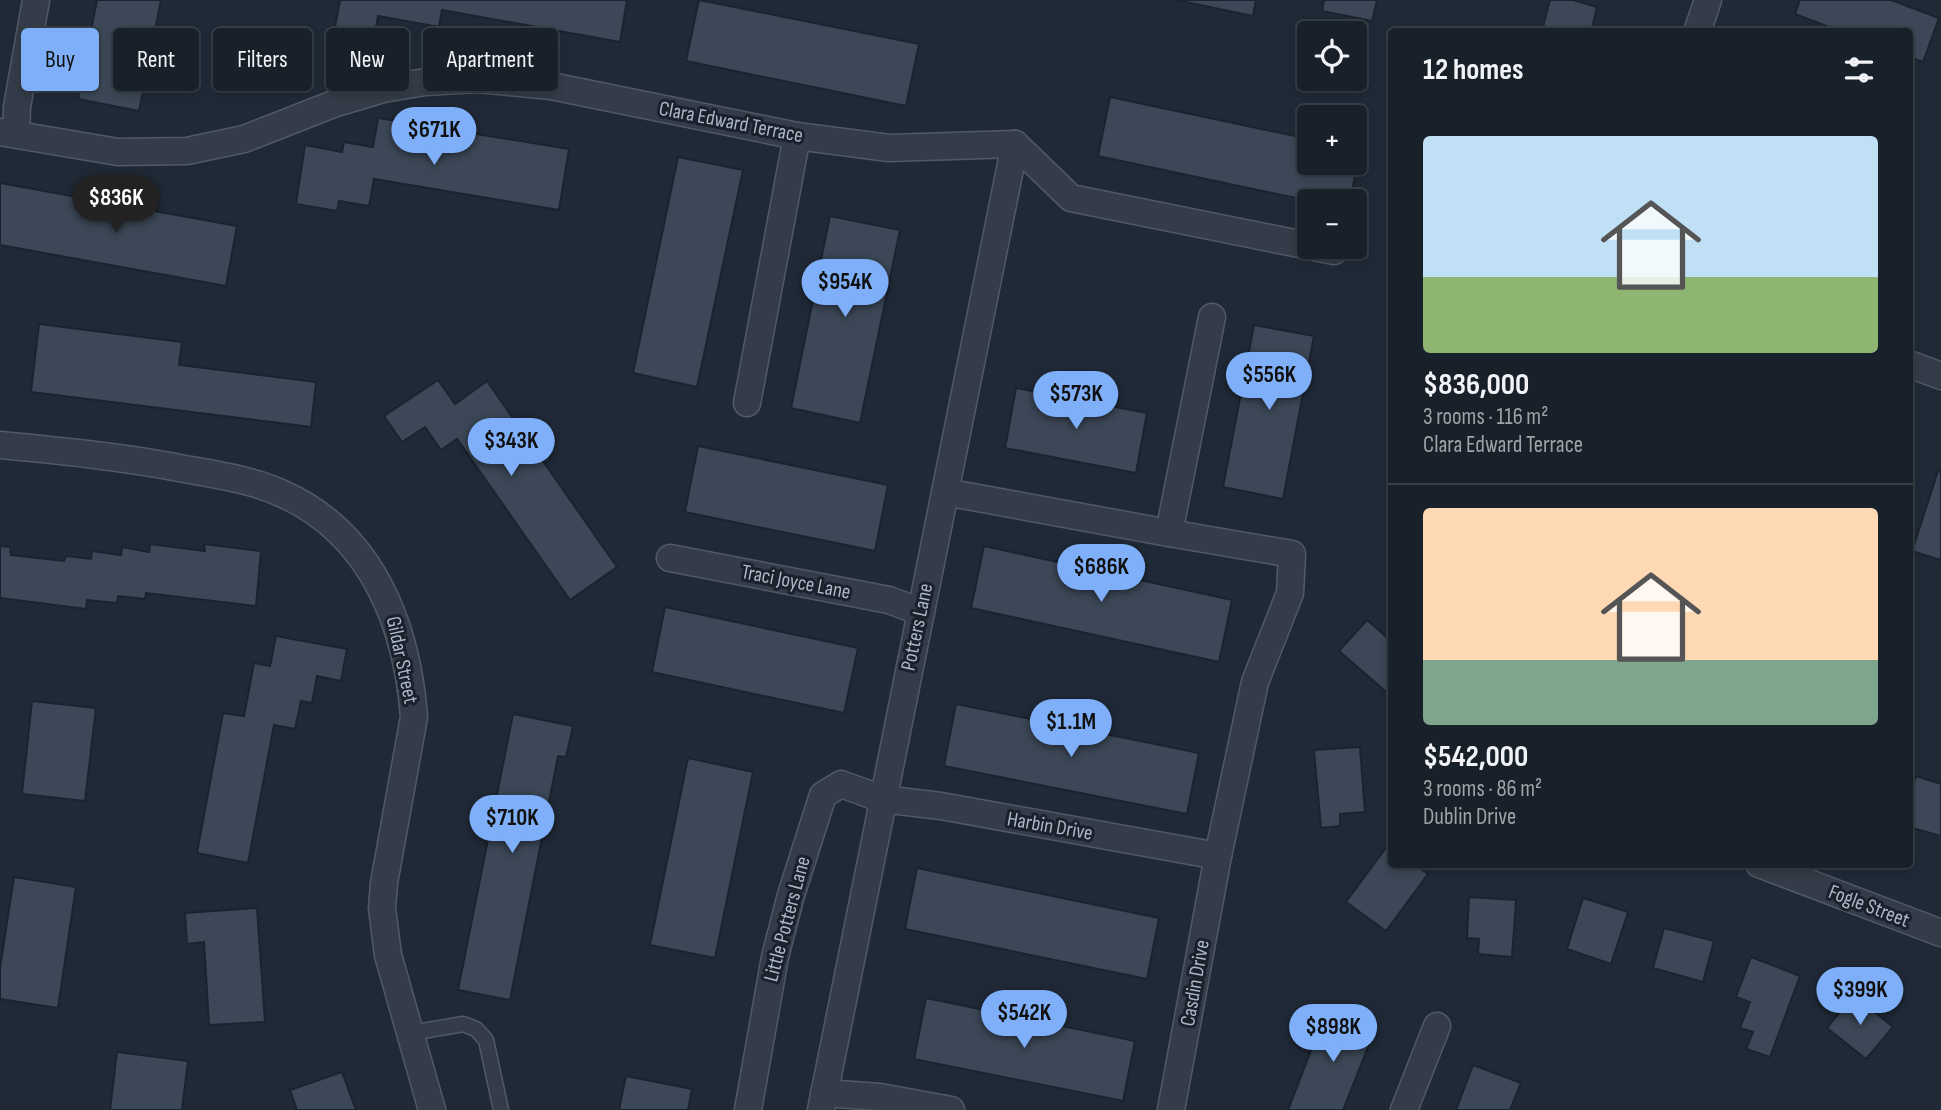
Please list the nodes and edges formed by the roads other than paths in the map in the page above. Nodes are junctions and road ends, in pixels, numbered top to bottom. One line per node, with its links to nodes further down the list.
1 (36, 0): 4 (street)
2 (1708, 0): 3 (street)
3 (1698, 28)
4 (8, 133): 5 (street, Clara Edward Terrace)
5 (797, 136): 6 (street, Clara Edward Terrace); 11 (street)
6 (1015, 144): 7 (street); 13 (street, Potters Lane)
7 (1297, 244)
8 (1212, 317): 14 (street)
9 (1913, 366): 10 (street)
10 (1941, 376)
11 (747, 403)
12 (0, 444): 22 (street, Gildar Street)
13 (945, 492): 14 (street); 16 (street, Potters Lane)
14 (1169, 533): 18 (street, Casdin Drive)
15 (670, 558): 16 (street, Traci Joyce Lane)
16 (920, 612): 17 (street, Potters Lane)
17 (882, 799): 18 (street, Harbin Drive); 23 (street, Potters Lane); 26 (street, Little Potters Lane)
18 (1218, 856): 28 (street, Casdin Drive)
19 (1770, 868): 20 (street, Fogle Street)
20 (1941, 933)
21 (1437, 1026): 29 (street)
22 (411, 1033): 24 (street, Gildar Street); 25 (lane)
23 (822, 1102): 27 (street)
24 (432, 1110)
25 (501, 1110)
26 (748, 1110)
27 (951, 1110)
28 (1171, 1110)
29 (1404, 1110)

